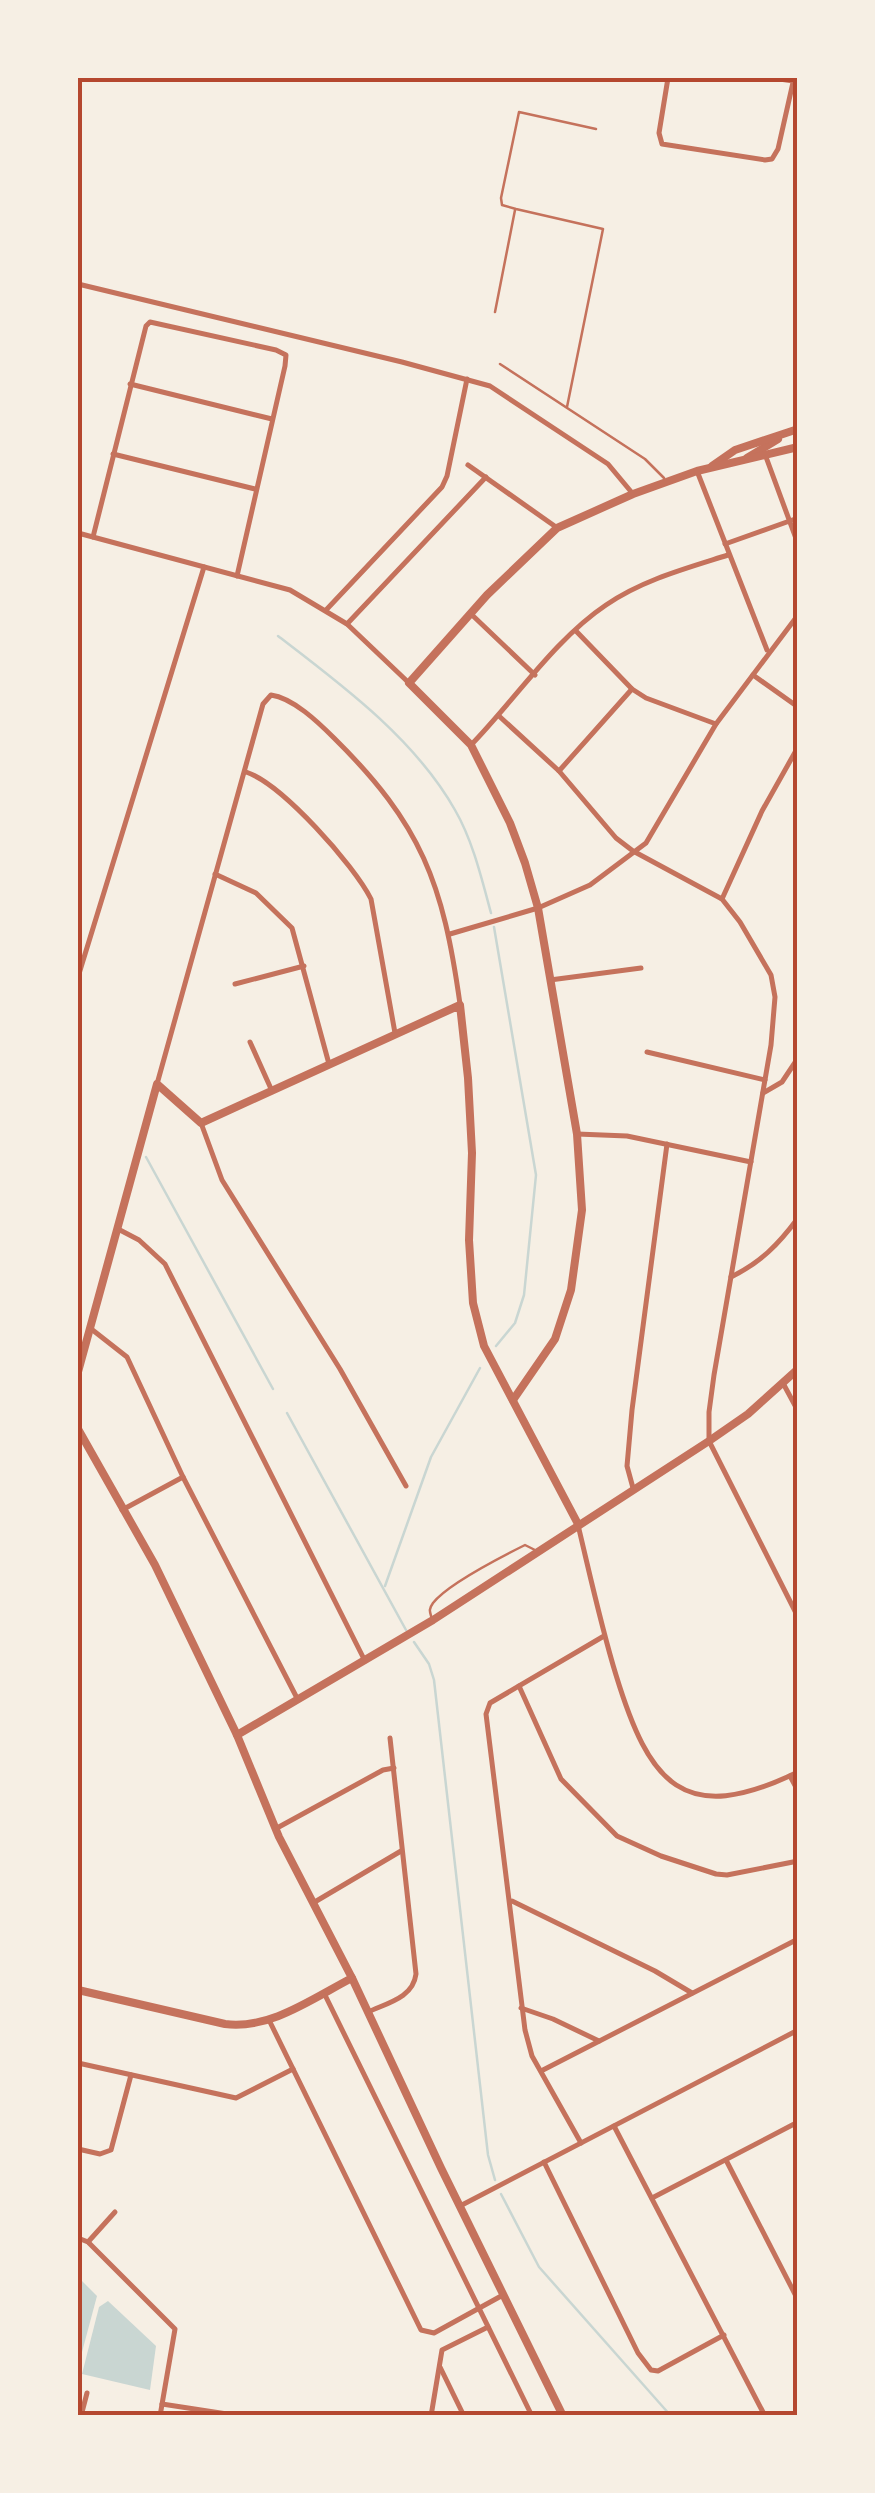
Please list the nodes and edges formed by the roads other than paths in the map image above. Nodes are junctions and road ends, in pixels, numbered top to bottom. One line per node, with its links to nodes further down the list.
1 (668, 78): 3 (street)
2 (773, 78): 3 (street)
3 (793, 79)
4 (596, 129): 5 (lane)
5 (516, 209): 7 (lane); 11 (lane)
6 (78, 284): 9 (street)
7 (495, 312)
8 (500, 364): 11 (lane)
9 (467, 379): 24 (street); 35 (street)
10 (130, 384): 12 (street); 12 (street); 15 (street)
11 (567, 407): 22 (lane)
12 (272, 419): 23 (street)
13 (794, 430): 17 (street); 19 (street)
14 (798, 448): 16 (street)
15 (113, 454): 23 (street); 29 (street)
16 (766, 457): 17 (street); 26 (street)
17 (738, 464): 19 (street)
18 (468, 466): 21 (street)
19 (708, 469): 20 (street)
20 (697, 471): 22 (street); 30 (street)
21 (486, 477): 27 (street); 38 (street)
22 (668, 482): 24 (street)
23 (255, 489): 34 (street)
24 (632, 494): 27 (street)
25 (798, 518): 26 (street)
26 (789, 521): 30 (street); 31 (street)
27 (557, 528): 36 (street)
28 (78, 533): 29 (street)
29 (93, 537): 33 (street)
30 (725, 544): 32 (street)
31 (798, 544)
32 (728, 554): 39 (street); 40 (street)
33 (204, 567): 34 (street); 59 (street)
34 (237, 576): 35 (street)
35 (328, 609): 38 (street)
36 (470, 614): 41 (street); 43 (street)
37 (798, 615): 40 (street)
38 (347, 624): 43 (street)
39 (576, 631): 41 (street); 44 (street)
40 (768, 651): 42 (street)
41 (535, 675): 46 (street)
42 (752, 675): 45 (street); 47 (street)
43 (409, 683): 48 (street)
44 (632, 689): 47 (street); 50 (street)
45 (798, 706)
46 (499, 716): 48 (street); 50 (street)
47 (716, 724): 52 (street)
48 (470, 745): 55 (street)
49 (798, 747): 54 (street)
50 (560, 771): 52 (street)
51 (244, 772): 53 (street); 56 (street); 63 (street)
52 (633, 850): 54 (street); 55 (street)
53 (214, 874): 57 (street); 69 (street)
54 (722, 899): 68 (street)
55 (538, 908): 56 (street); 60 (street)
56 (450, 934): 62 (street)
57 (304, 966): 61 (street); 67 (street)
58 (640, 968): 60 (street)
59 (78, 977)
60 (550, 980): 73 (street)
61 (235, 984)
62 (460, 1006): 63 (street); 83 (street)
63 (395, 1034): 67 (street)
64 (250, 1042): 70 (street)
65 (646, 1052): 68 (street)
66 (798, 1058): 71 (street)
67 (329, 1064): 70 (street)
68 (765, 1080): 71 (street)
69 (157, 1084): 72 (street); 77 (street)
70 (272, 1091): 72 (street)
71 (764, 1093): 75 (street)
72 (201, 1123): 88 (street)
73 (577, 1134): 74 (street); 83 (street)
74 (667, 1144): 75 (street); 89 (street)
75 (751, 1162): 78 (street)
76 (798, 1218): 78 (street)
77 (118, 1229): 79 (street); 96 (street)
78 (731, 1277): 86 (street)
79 (90, 1328): 81 (street); 87 (street)
80 (798, 1369): 82 (street)
81 (78, 1372)
82 (784, 1385): 84 (street); 86 (street)
83 (513, 1400): 91 (street)
84 (798, 1411)
85 (78, 1429): 90 (street)
86 (709, 1440): 89 (street); 93 (street)
87 (184, 1477): 90 (street); 98 (street)
88 (406, 1486)
89 (633, 1488): 91 (street)
90 (122, 1510): 99 (street)
91 (578, 1524): 92 (street); 95 (street)
92 (538, 1552): 94 (street); 94 (lane)
93 (798, 1617)
94 (433, 1620): 96 (street)
95 (604, 1636): 97 (street); 103 (street)
96 (365, 1661): 98 (street)
97 (519, 1686): 107 (street); 108 (street)
98 (298, 1700): 99 (street)
99 (237, 1735): 105 (street)
100 (390, 1738): 101 (street)
101 (394, 1768): 105 (street); 106 (street)
102 (798, 1772): 103 (street)
103 (790, 1776): 104 (street)
104 (798, 1791)
105 (276, 1829): 109 (street)
106 (401, 1850): 109 (street); 116 (street)
107 (798, 1860)
108 (511, 1900): 114 (street); 115 (street)
109 (314, 1903): 111 (street)
110 (798, 1938): 114 (street)
111 (352, 1978): 113 (street); 116 (street)
112 (78, 1990): 117 (street)
113 (324, 1993): 117 (street); 137 (street)
114 (692, 1993): 119 (street)
115 (521, 2008): 119 (street); 122 (street)
116 (368, 2012): 131 (street)
117 (269, 2020): 121 (street)
118 (798, 2030): 124 (street)
119 (599, 2041): 122 (street)
120 (78, 2063): 123 (street)
121 (294, 2068): 123 (street); 137 (street)
122 (542, 2071): 126 (street)
123 (131, 2075): 127 (street)
124 (614, 2126): 126 (street); 130 (street)
125 (796, 2126): 128 (street)
126 (581, 2143): 129 (street)
127 (78, 2149)
128 (726, 2160): 130 (street); 136 (street)
129 (544, 2162): 131 (street); 139 (street)
130 (652, 2198): 139 (street)
131 (460, 2206): 135 (street)
132 (115, 2212): 134 (street)
133 (78, 2238): 134 (street)
134 (88, 2242): 142 (street)
135 (504, 2294): 137 (street); 150 (street)
136 (798, 2300)
137 (479, 2309): 138 (street)
138 (488, 2327): 140 (street); 149 (street)
139 (724, 2334): 151 (street)
140 (439, 2364): 147 (street); 148 (street)
141 (86, 2393): 144 (street)
142 (162, 2404): 143 (street); 145 (street)
143 (206, 2413): 146 (street)
144 (82, 2416)
145 (160, 2416)
146 (240, 2416)
147 (431, 2416)
148 (464, 2416)
149 (532, 2416)
150 (563, 2416)
151 (765, 2416)

